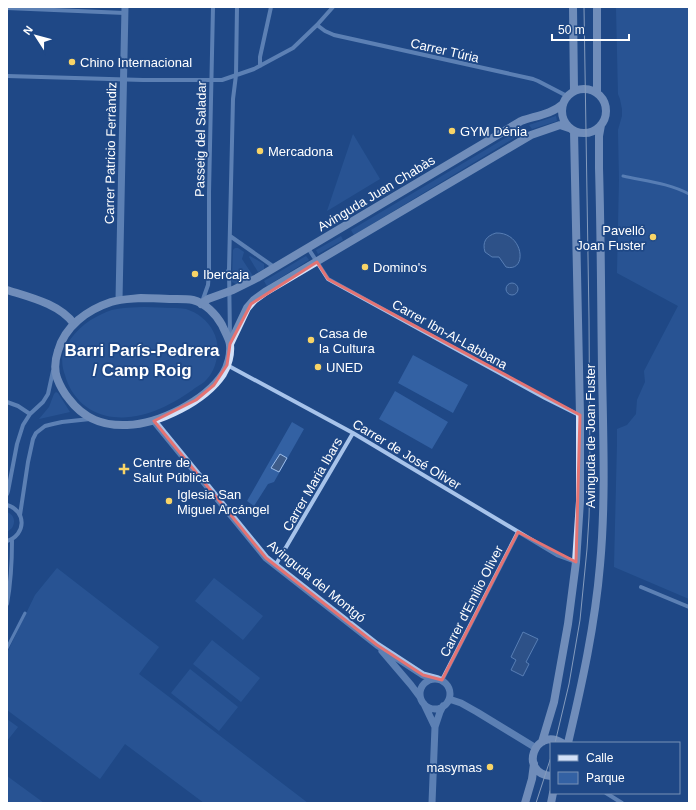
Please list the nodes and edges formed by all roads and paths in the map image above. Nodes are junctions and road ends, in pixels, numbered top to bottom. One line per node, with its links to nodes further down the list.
1 (213, 7): 14 (street, Passeig del Saladar)
2 (237, 7): 12 (street)
3 (271, 7): 10 (street)
4 (333, 7): 9 (street)
5 (573, 7): 15 (main road)
6 (597, 7): 16 (main road)
7 (7, 8): 8 (street)
8 (125, 10): 13 (street, Carrer Patricio Ferràndiz)
9 (317, 26): 10 (street); 15 (street, Carrer Túria)
10 (260, 66): 12 (street)
11 (7, 76): 13 (street)
12 (236, 76): 14 (street); 20 (street)
13 (124, 79): 14 (street); 28 (street, Carrer Patricio Ferràndiz)
14 (211, 80): 25 (street, Passeig del Saladar)
15 (571, 93): 16 (main road); 17 (main road)
16 (597, 93): 18 (main road)
17 (563, 104): 19 (main road); 21 (main road, Avinguda Juan Chabàs)
18 (601, 125): 19 (main road); 59 (main road, Avinguda de Joan Fuster)
19 (572, 129): 22 (main road); 36 (main road, Avinguda de Joan Fuster)
20 (230, 236): 23 (street); 24 (street)
21 (308, 247): 22 (street, Carrer Ibn-Al-Labbana); 23 (main road, Avinguda Juan Chabàs)
22 (317, 262): 31 (main road); 36 (street, Carrer Ibn-Al-Labbana)
23 (275, 267): 27 (main road, Avinguda Juan Chabàs)
24 (229, 269): 25 (street); 27 (street)
25 (209, 272): 29 (street, Passeig del Saladar)
26 (7, 290): 30 (main road)
27 (229, 292): 29 (main road, Avinguda Juan Chabàs); 31 (street)
28 (119, 300): 29 (main road); 30 (main road)
29 (201, 304): 31 (main road)
30 (74, 324): 32 (main road)
31 (230, 344): 33 (main road)
32 (55, 365): 35 (street); 37 (main road)
33 (227, 365): 38 (main road); 39 (street, Carrer de José Oliver)
34 (7, 402): 35 (street)
35 (30, 414): 40 (street)
36 (580, 416): 46 (main road, Avinguda de Joan Fuster)
37 (93, 419): 38 (main road); 42 (street)
38 (154, 421): 47 (street, Avinguda del Montgó)
39 (353, 434): 43 (street, Carrer de José Oliver); 47 (street, Carrer Maria Ibars)
40 (7, 494)
41 (7, 505): 42 (street)
42 (20, 515): 44 (street)
43 (518, 532): 46 (street, Carrer de José Oliver); 52 (street, Carrer d'Emilio Oliver)
44 (12, 540): 45 (street); 49 (street)
45 (7, 541)
46 (576, 562): 57 (main road, Avinguda de Joan Fuster)
47 (275, 566): 51 (street, Avinguda del Montgó)
48 (641, 587): 50 (street)
49 (7, 604)
50 (689, 607)
51 (377, 645): 52 (street, Avinguda del Montgó); 54 (street, Avinguda del Montgó)
52 (440, 680): 53 (street); 54 (street)
53 (449, 699): 55 (street); 60 (street)
54 (422, 701): 55 (street); 56 (street, Avinguda del Montgó)
55 (443, 706): 56 (street)
56 (435, 727): 64 (street)
57 (542, 742): 58 (main road); 60 (main road)
58 (560, 742)
59 (568, 742)
60 (536, 748): 61 (main road)
61 (534, 764): 62 (main road); 65 (main road)
62 (550, 776)
63 (608, 794): 66 (street)
64 (432, 803)
65 (526, 803)
66 (622, 803)

